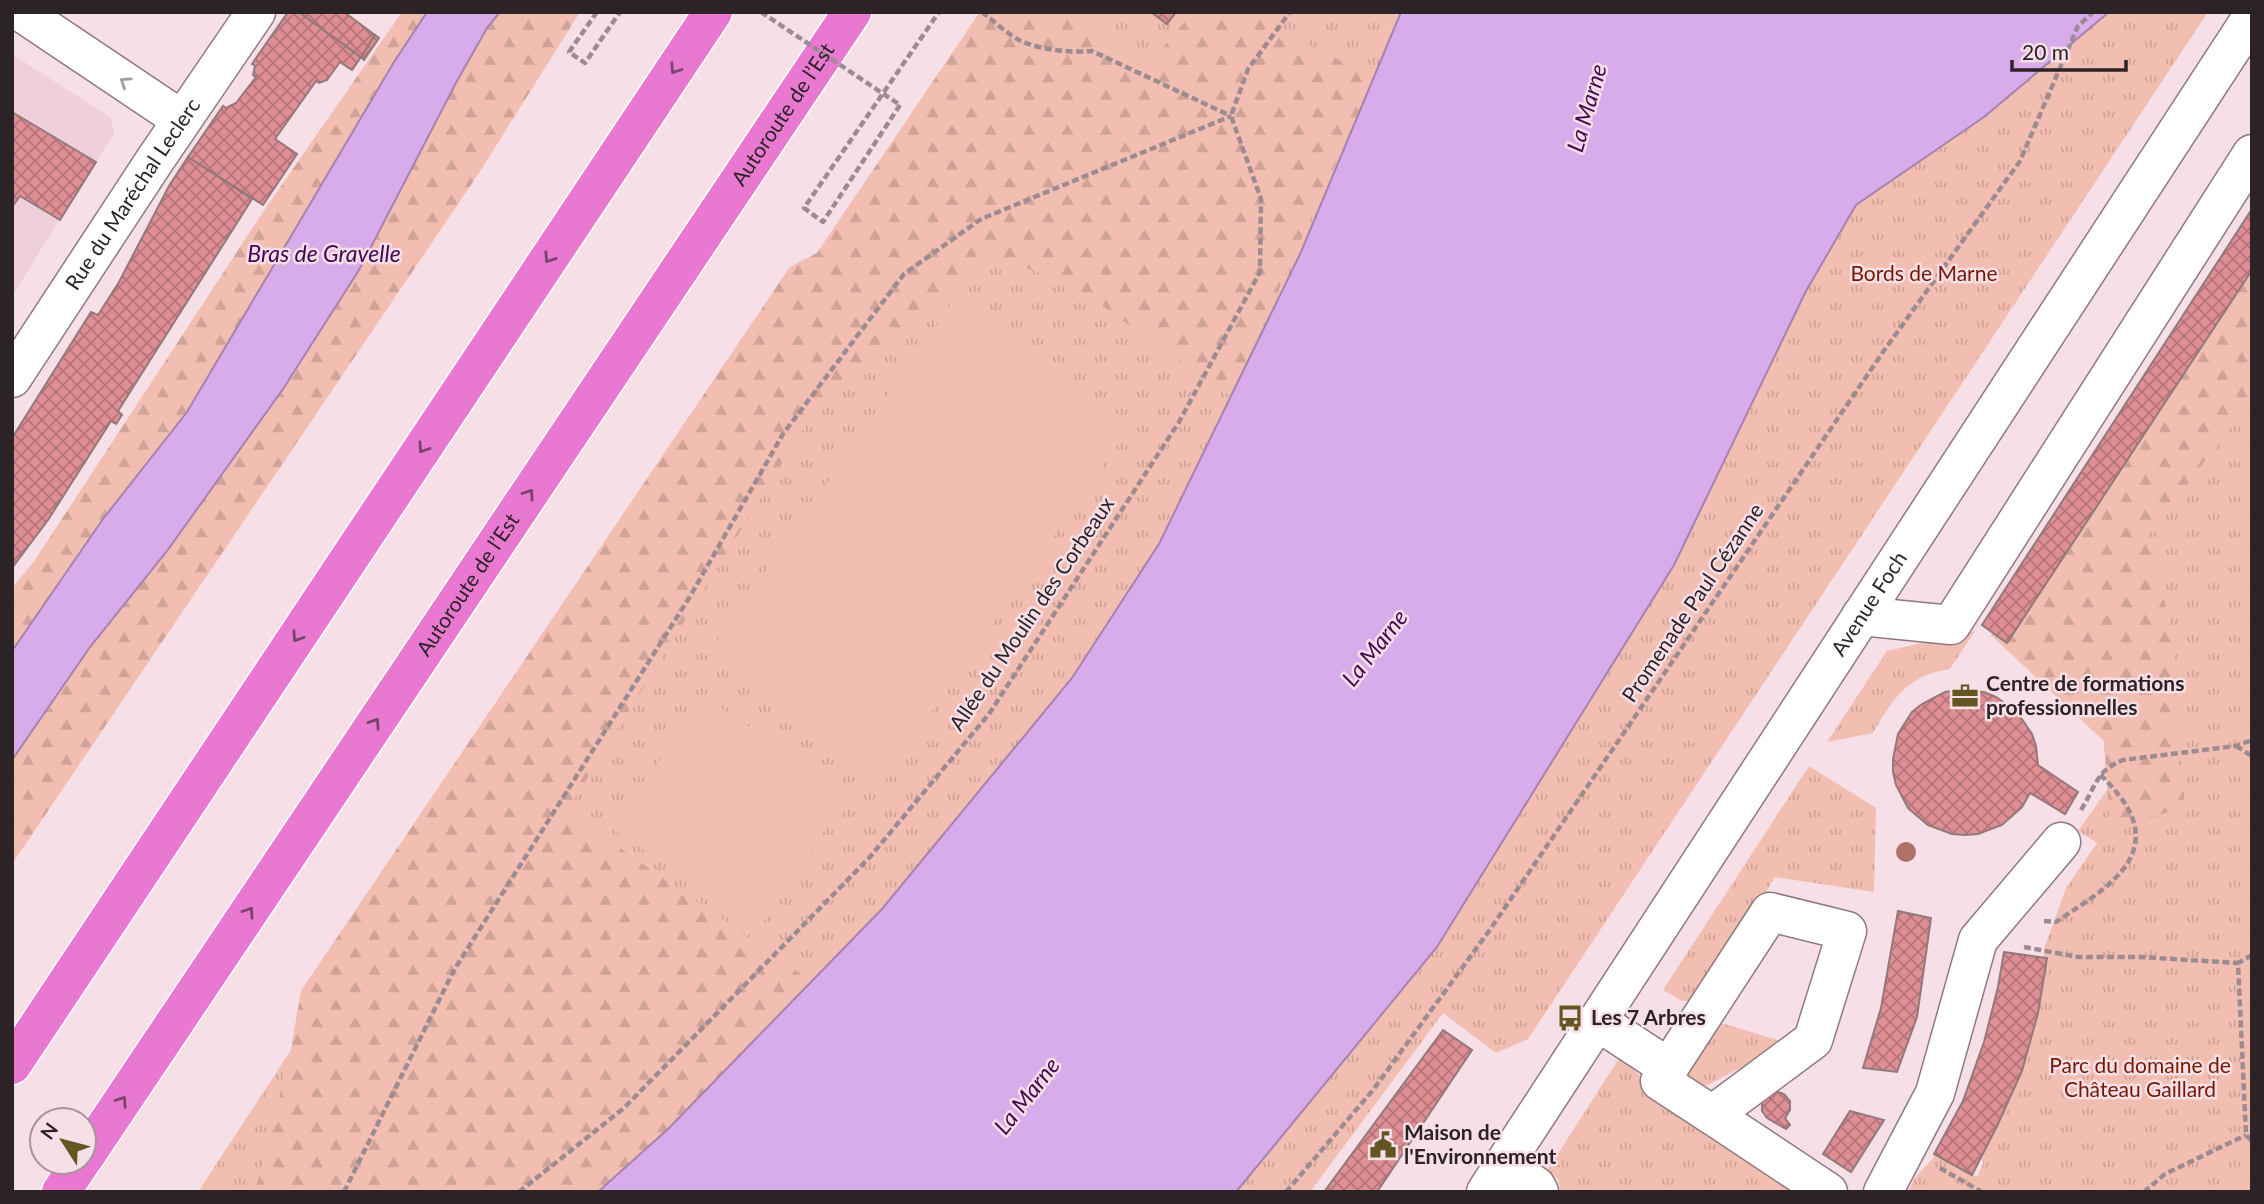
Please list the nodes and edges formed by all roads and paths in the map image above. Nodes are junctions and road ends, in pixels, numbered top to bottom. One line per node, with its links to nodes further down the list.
1 (21, 12): 14 (street, one-way to 1)
2 (256, 12): 14 (street, Rue du Maréchal Leclerc)
3 (597, 12): 4 (path)
4 (620, 12)
5 (713, 12): 29 (highway, one-way to 29)
6 (761, 12): 8 (path, bridge)
7 (852, 12): 33 (highway, Autoroute de l’Est, one-way to 7)
8 (939, 12)
9 (982, 12): 13 (path)
10 (1290, 12): 13 (path)
11 (2093, 12): 41 (path, Promenade Paul Cézanne)
12 (2252, 17): 17 (street, Avenue Foch)
13 (1231, 116): 39 (path); 40 (path, Allée du Moulin des Corbeaux)
14 (182, 120): 16 (street, Rue du Maréchal Leclerc)
15 (2252, 154): 17 (street)
16 (12, 378)
17 (1861, 616): 28 (street, Avenue Foch)
18 (2252, 740): 19 (path)
19 (2236, 746): 20 (path); 21 (path)
20 (2252, 755)
21 (2100, 774): 22 (path); 24 (path)
22 (2088, 800)
23 (2061, 842): 44 (street)
24 (2056, 922)
25 (2046, 950): 27 (path)
26 (2252, 955): 27 (path)
27 (2238, 963): 32 (path)
28 (1597, 1021): 30 (street); 37 (street, Avenue Foch)
29 (12, 1065)
30 (1669, 1068): 31 (street); 31 (street)
31 (1712, 1115): 43 (street)
32 (2246, 1135): 34 (path); 46 (path)
33 (98, 1138)
34 (2252, 1141)
35 (1931, 1163): 45 (path)
36 (72, 1176): 38 (highway, Autoroute de l’Est)
37 (1495, 1179): 42 (street)
38 (61, 1192)
39 (344, 1192)
40 (519, 1192)
41 (1286, 1192)
42 (1539, 1192)
43 (1828, 1192)
44 (1883, 1192)
45 (1982, 1192)
46 (2144, 1192)

